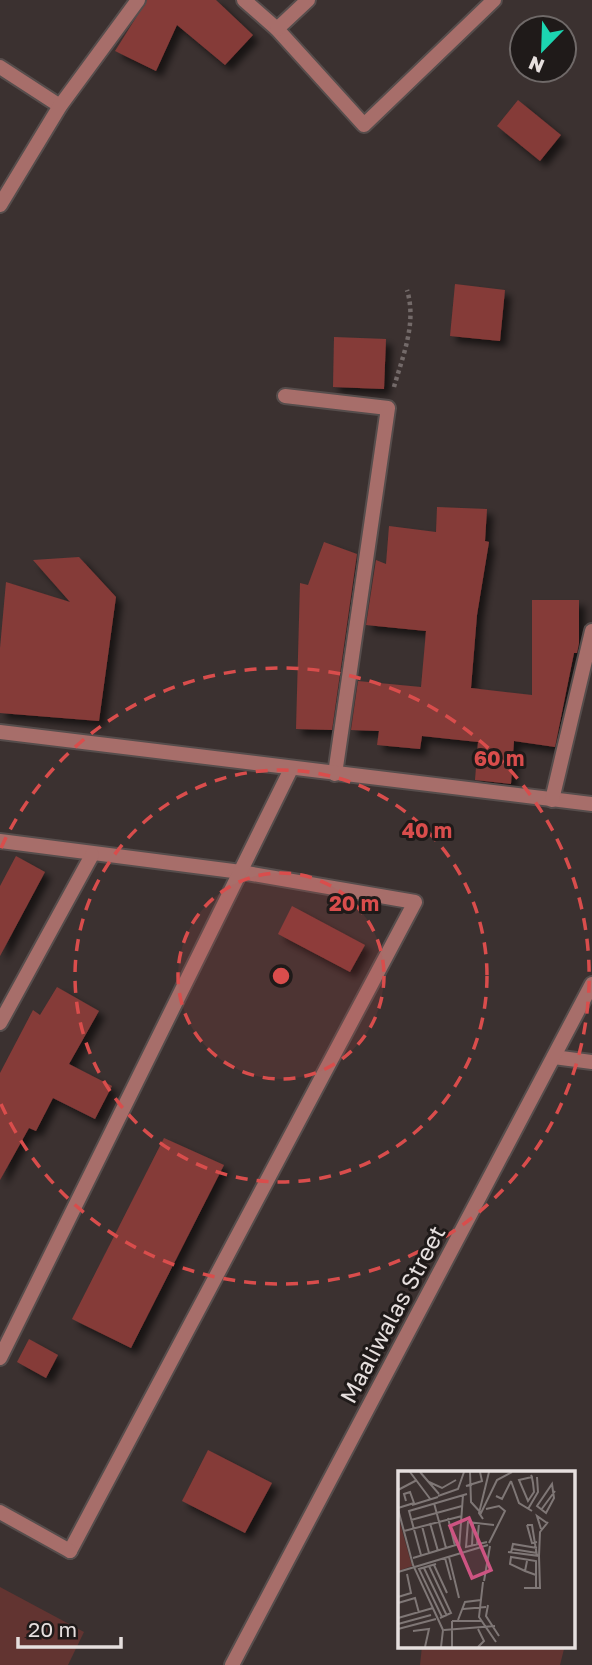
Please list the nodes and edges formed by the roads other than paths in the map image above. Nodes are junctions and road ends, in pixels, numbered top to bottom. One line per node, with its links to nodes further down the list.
1 (138, 0): 7 (street)
2 (244, 0): 5 (street)
3 (308, 0): 5 (street)
4 (494, 0): 5 (street)
5 (277, 29)
6 (0, 67): 7 (street)
7 (60, 106): 8 (street)
8 (0, 205)
9 (285, 396): 13 (street)
10 (592, 631): 14 (street)
11 (0, 732): 12 (street)
12 (291, 769): 13 (street); 18 (street)
13 (335, 774): 14 (street)
14 (552, 800): 15 (street)
15 (592, 804)
16 (0, 841): 17 (street)
17 (92, 855): 18 (street); 20 (street)
18 (241, 872): 23 (street); 24 (street)
19 (592, 984): 21 (street, Maaliwalas Street)
20 (0, 1023)
21 (554, 1057): 22 (street); 25 (street, Maaliwalas Street)
22 (592, 1062)
23 (0, 1359)
24 (0, 1512)
25 (232, 1665)

